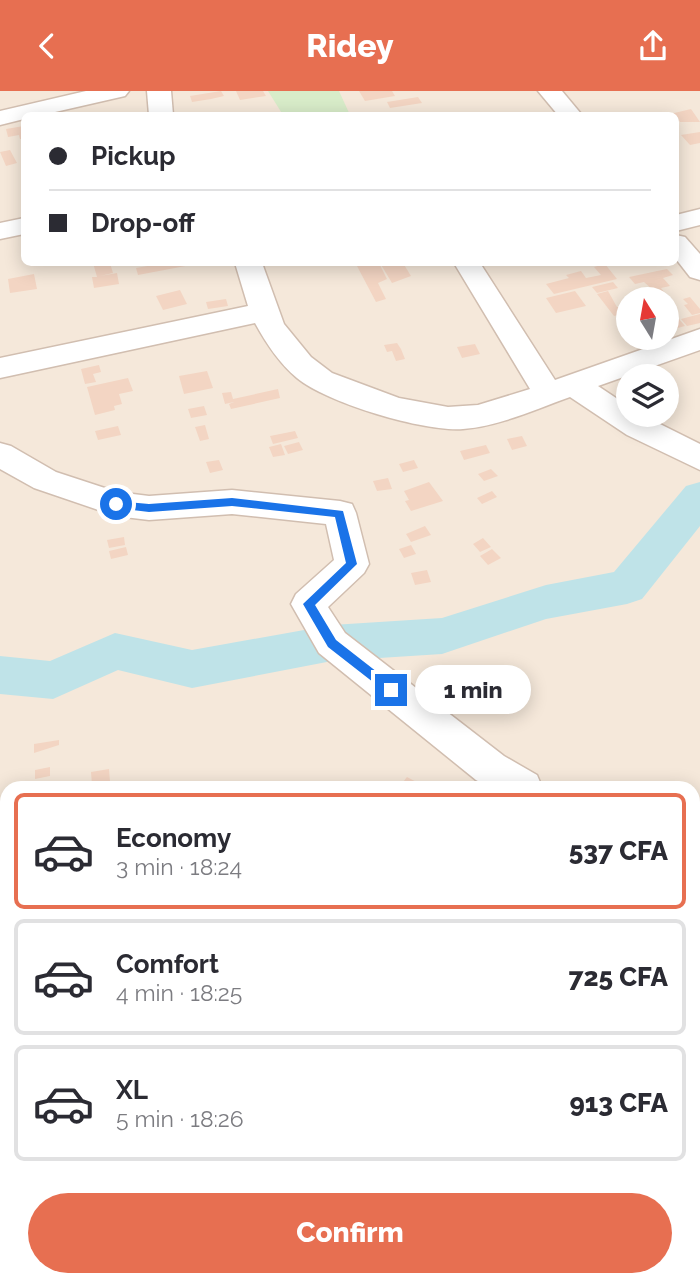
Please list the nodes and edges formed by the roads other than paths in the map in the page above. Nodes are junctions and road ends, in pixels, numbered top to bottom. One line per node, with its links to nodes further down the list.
1 (117, 91): 4 (street)
2 (159, 91): 5 (street)
3 (550, 101): 6 (street)
4 (26, 112)
5 (161, 112)
6 (566, 112)
7 (21, 113): 8 (street)
8 (0, 118)
9 (700, 217): 10 (street)
10 (679, 222)
11 (21, 227): 12 (street)
12 (0, 231)
13 (679, 246): 16 (street)
14 (249, 266): 17 (street)
15 (469, 266): 20 (street)
16 (700, 271)
17 (263, 312): 19 (street); 20 (street)
18 (700, 339): 20 (street)
19 (5, 358)
20 (559, 387): 22 (street)
21 (0, 454): 23 (street)
22 (700, 458)
23 (513, 781)

